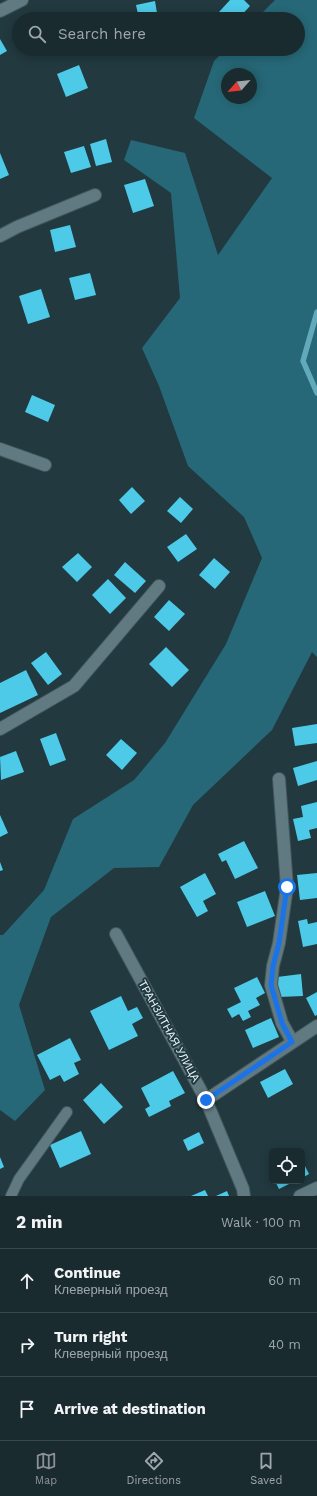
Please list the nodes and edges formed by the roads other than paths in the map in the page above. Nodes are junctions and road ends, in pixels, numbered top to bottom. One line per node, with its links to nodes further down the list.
1 (22, 0): 2 (street)
2 (0, 11)
3 (95, 195): 4 (street)
4 (0, 236)
5 (0, 449): 6 (street)
6 (45, 465)
7 (159, 586): 8 (street)
8 (0, 729)
9 (279, 779): 12 (street)
10 (116, 934): 13 (street, ТРАНЗИТНАЯ УЛИЦА)
11 (317, 1026): 12 (street)
12 (292, 1042): 13 (street)
13 (206, 1100): 17 (street, ТРАНЗИТНАЯ УЛИЦА)
14 (67, 1112): 16 (lane)
15 (317, 1188): 18 (street)
16 (11, 1196)
17 (244, 1196)
18 (300, 1196)

